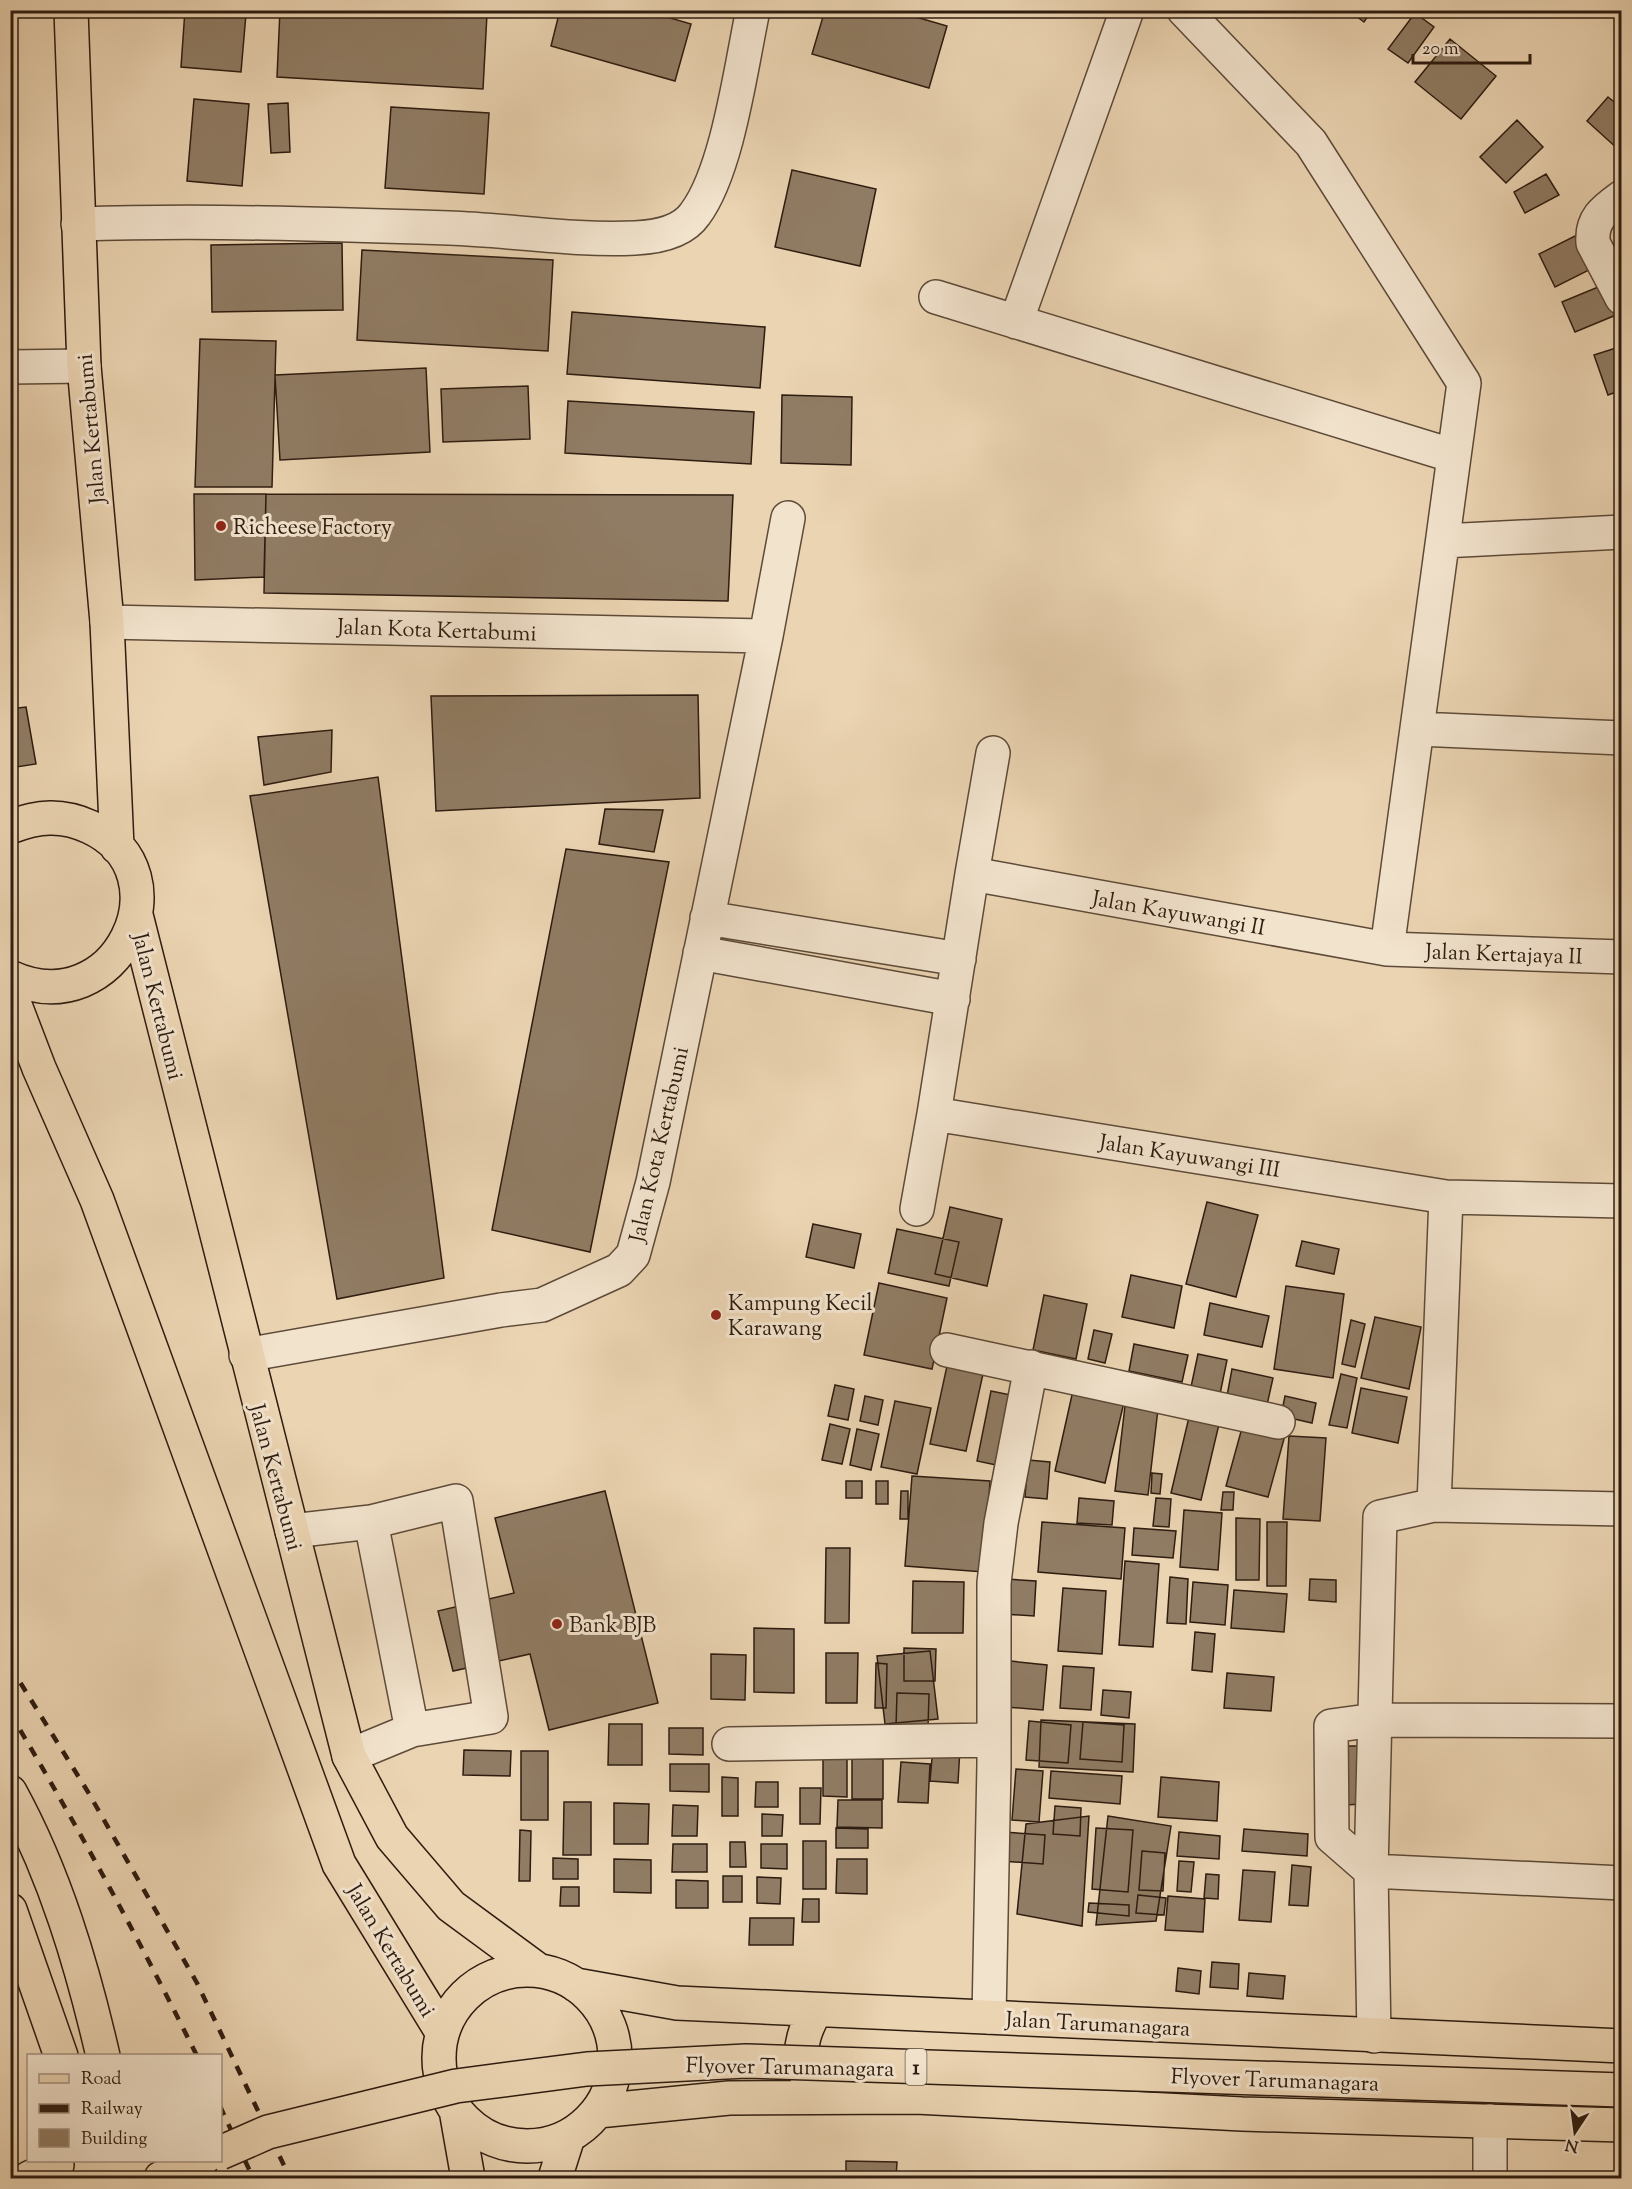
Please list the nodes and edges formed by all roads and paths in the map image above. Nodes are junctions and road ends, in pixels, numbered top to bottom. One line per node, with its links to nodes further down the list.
1 (71, 10): 6 (main road, Jalan Kertabumi)
2 (753, 10): 6 (street)
3 (1127, 10): 9 (street)
4 (1184, 10): 12 (street)
5 (1622, 197): 8 (street)
6 (78, 224): 10 (main road, Jalan Kertabumi)
7 (936, 297): 9 (street)
8 (1622, 298)
9 (1016, 322): 12 (street)
10 (84, 366): 11 (street); 16 (main road, Jalan Kertabumi)
11 (10, 367)
12 (1454, 456): 15 (street)
13 (788, 518): 17 (street, Jalan Kota Kertabumi)
14 (1622, 532): 15 (street)
15 (1443, 541): 18 (street)
16 (107, 622): 17 (street, Jalan Kota Kertabumi); 22 (main road, Jalan Kertabumi)
17 (766, 636): 25 (street, Jalan Kota Kertabumi)
18 (1418, 729): 19 (street); 26 (street)
19 (1622, 738)
20 (993, 753): 23 (street)
21 (10, 827): 22 (main road)
22 (117, 847): 24 (main road)
23 (972, 874): 26 (street, Jalan Kayuwangi II); 29 (street)
24 (136, 915): 30 (main road); 38 (main road, Jalan Kertabumi)
25 (707, 918): 27 (street, Jalan Kota Kertabumi); 29 (street)
26 (1386, 949): 28 (street, Jalan Kertajaya II)
27 (700, 953): 32 (street); 38 (street, Jalan Kota Kertabumi)
28 (1622, 957)
29 (959, 959): 32 (street)
30 (10, 977)
31 (10, 992): 59 (main road, Jalan Kertabumi)
32 (952, 999): 33 (street)
33 (934, 1114): 34 (street, Jalan Kayuwangi III); 36 (street)
34 (1446, 1197): 35 (street, Jalan Kayuwangi III); 41 (street)
35 (1622, 1201)
36 (917, 1209)
37 (947, 1350): 39 (street)
38 (246, 1355): 44 (main road, Jalan Kertabumi)
39 (1030, 1367): 40 (street); 48 (street)
40 (1278, 1422)
41 (1434, 1505): 42 (street); 45 (street)
42 (1622, 1509)
43 (371, 1522): 44 (street); 47 (street); 47 (street)
44 (292, 1531): 50 (main road, Jalan Kertabumi)
45 (1375, 1720): 46 (street); 52 (street); 52 (street)
46 (1622, 1721)
47 (412, 1730): 50 (street)
48 (994, 1740): 49 (street); 58 (street)
49 (729, 1744)
50 (349, 1755): 55 (main road, Jalan Kertabumi)
51 (10, 1792): 63 (main road)
52 (1371, 1871): 53 (street); 60 (street)
53 (1622, 1883)
54 (10, 1910): 62 (main road)
55 (538, 1970): 56 (main road); 59 (main road)
56 (576, 1985): 57 (main road, Jalan Tarumanagara); 67 (main road)
57 (816, 2010): 58 (main road, Jalan Tarumanagara); 65 (main road)
58 (989, 2018): 60 (main road, Jalan Tarumanagara)
59 (442, 2032): 66 (main road)
60 (1374, 2036): 61 (main road, Jalan Tarumanagara)
61 (1622, 2046)
62 (61, 2054)
63 (103, 2054)
64 (1622, 2090): 71 (main road, Flyover Tarumanagara / 1, bridge)
65 (822, 2098): 67 (main road); 68 (main road)
66 (456, 2110): 70 (main road); 76 (main road)
67 (598, 2111): 70 (main road)
68 (1490, 2121): 69 (main road); 78 (street)
69 (1622, 2125)
70 (568, 2137): 77 (main road)
71 (222, 2152)
72 (151, 2162): 74 (main road)
73 (197, 2162): 75 (main road)
74 (155, 2178)
75 (161, 2178)
76 (468, 2178)
77 (555, 2178)
78 (1490, 2178)

